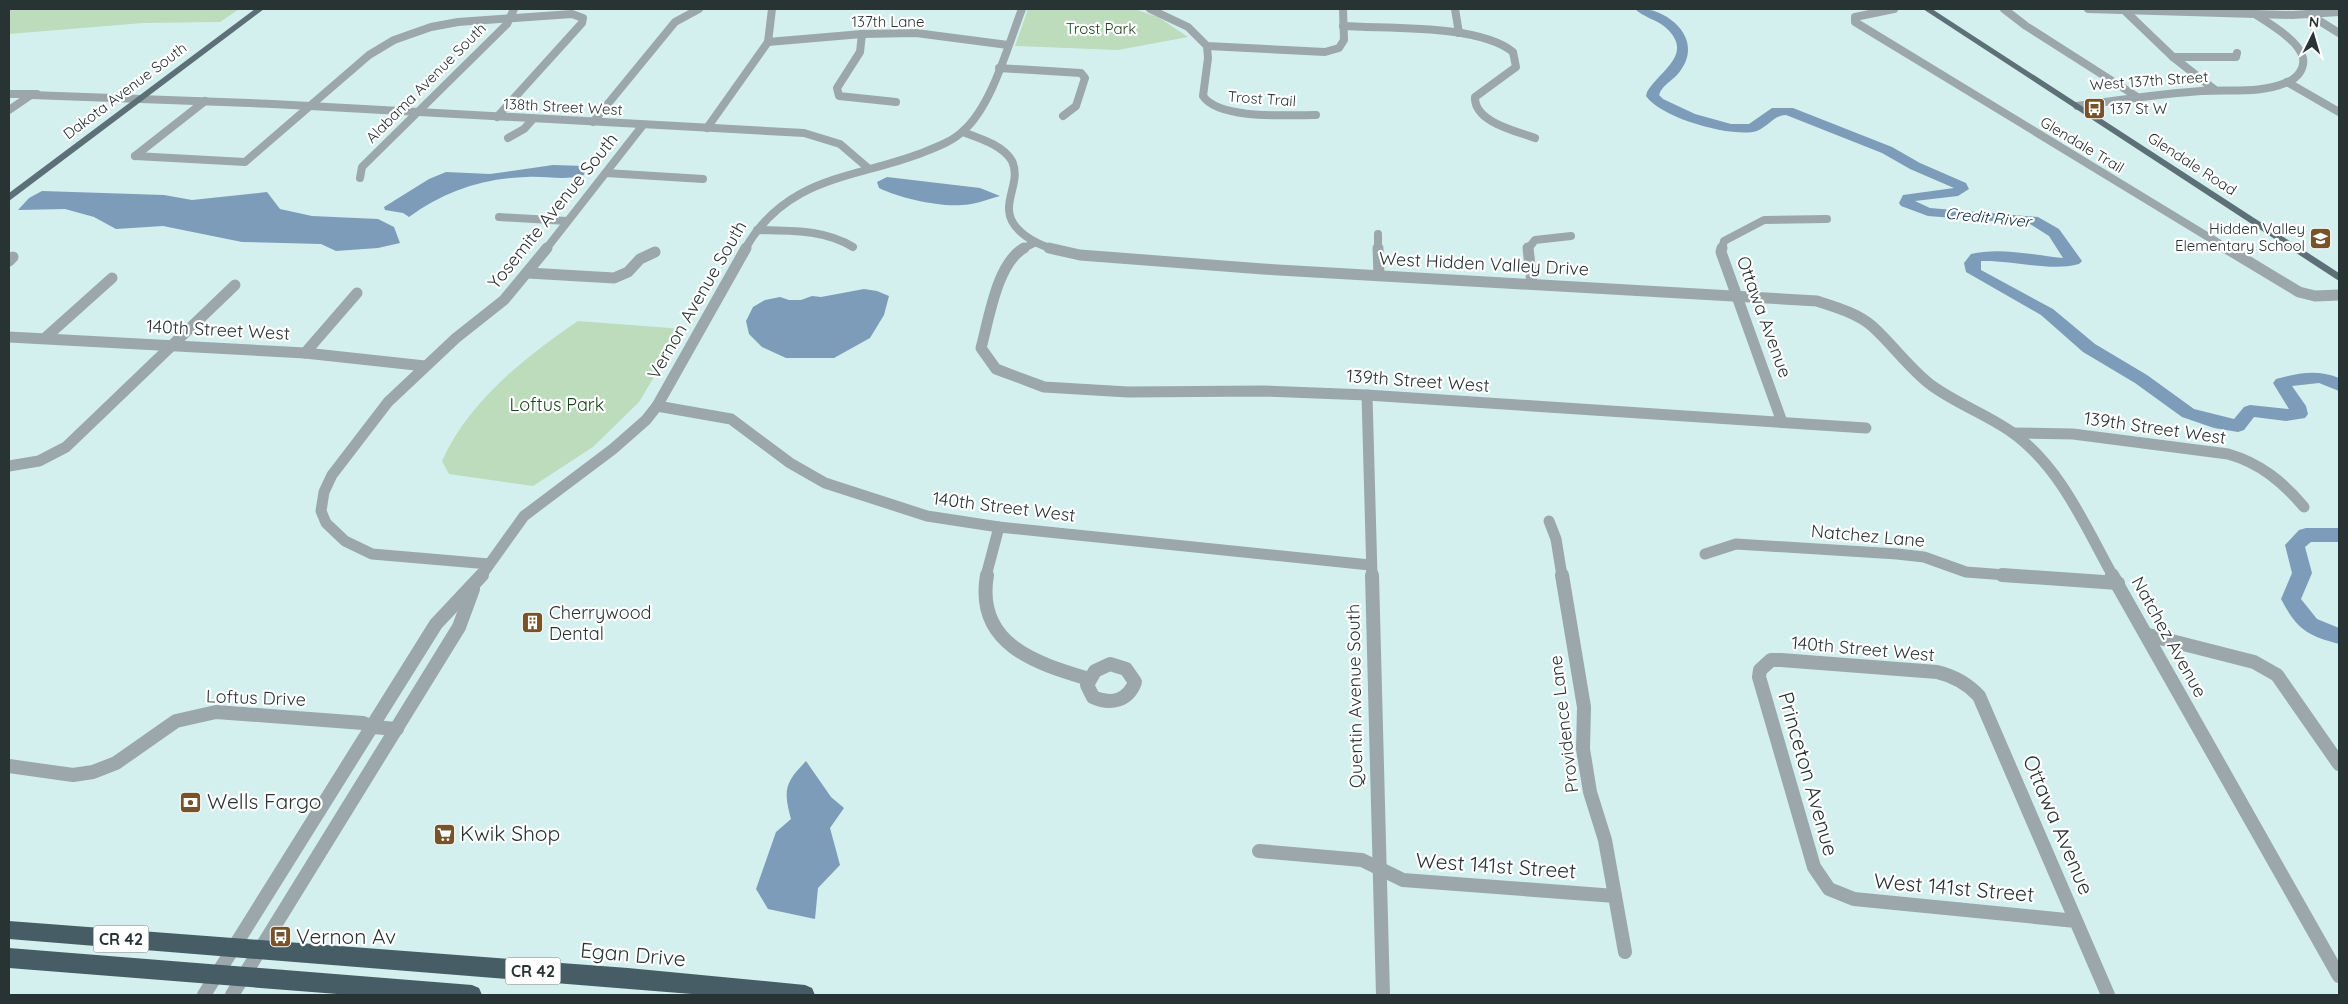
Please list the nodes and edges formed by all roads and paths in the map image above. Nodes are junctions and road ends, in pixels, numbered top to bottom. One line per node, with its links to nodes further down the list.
1 (248, 9): 36 (main road, Dakota Avenue South)
2 (260, 9): 36 (main road, Dakota Avenue South)
3 (514, 9): 20 (street, Alabama Avenue South)
4 (698, 9): 48 (street, Yosemite Avenue South)
5 (772, 9): 25 (street)
6 (1022, 9): 26 (street, Vernon Avenue South)
7 (1150, 9): 27 (street)
8 (1343, 9): 21 (street)
9 (1455, 9): 22 (street)
10 (1894, 9): 77 (street, Glendale Trail)
11 (1927, 9): 39 (main road, Glendale Road)
12 (1936, 9): 39 (main road, Glendale Road)
13 (2004, 9): 35 (street)
14 (2088, 9): 15 (street)
15 (2124, 9): 18 (street); 29 (street)
16 (2247, 9): 18 (street)
17 (2339, 12): 19 (street)
18 (2254, 14): 19 (street); 31 (street)
19 (2310, 15): 23 (street)
20 (511, 18): 40 (street); 43 (street, Alabama Avenue South); 46 (street)
21 (1342, 26): 22 (street); 27 (street)
22 (1459, 33): 53 (street)
23 (2339, 33)
24 (862, 34): 25 (street, 137th Lane); 26 (street, 137th Lane); 38 (street)
25 (768, 42): 50 (street)
26 (1008, 45): 30 (street, Vernon Avenue South)
27 (1206, 46): 45 (street, Trost Trail)
28 (2237, 53): 29 (street)
29 (2174, 56): 32 (street)
30 (999, 68): 44 (street); 51 (street, Vernon Avenue South)
31 (2290, 80): 32 (street, West 137th Street); 42 (street)
32 (2215, 90): 35 (street, West 137th Street)
33 (9, 94): 34 (street, 138th Street West)
34 (31, 94): 36 (street, 138th Street West); 41 (street)
35 (2136, 97): 39 (street, West 137th Street)
36 (134, 98): 37 (street, 138th Street West); 58 (main road, Dakota Avenue South); 59 (main road, Dakota Avenue South)
37 (205, 101): 40 (street, 138th Street West); 40 (street)
38 (896, 102)
39 (2077, 103): 69 (main road, Glendale Road); 73 (main road, Glendale Road)
40 (310, 107): 43 (street, 138th Street West)
41 (9, 110)
42 (2339, 112)
43 (417, 113): 46 (street, 138th Street West); 56 (street, Alabama Avenue South)
44 (1063, 116)
45 (1316, 116)
46 (497, 117): 47 (street, 138th Street West)
47 (533, 119): 48 (street, 138th Street West); 52 (street)
48 (593, 122): 49 (street, 138th Street West)
49 (643, 125): 50 (street, 138th Street West); 55 (street, Yosemite Avenue South)
50 (707, 128): 54 (street, 138th Street West)
51 (963, 132): 54 (street, Vernon Avenue South); 66 (street)
52 (508, 138)
53 (1535, 138)
54 (868, 168): 63 (street, Vernon Avenue South)
55 (606, 173): 57 (street); 62 (street, Yosemite Avenue South)
56 (360, 178)
57 (703, 179)
58 (9, 186)
59 (9, 198)
60 (499, 217): 62 (street)
61 (1827, 219): 78 (street, Ottawa Avenue)
62 (567, 221): 70 (street, Yosemite Avenue South)
63 (757, 230): 67 (street); 86 (street, Vernon Avenue South)
64 (1378, 234): 71 (street)
65 (1571, 236): 74 (street)
66 (1034, 243): 71 (street, West Hidden Valley Drive); 85 (street, 139th Street West)
67 (853, 247)
68 (655, 252): 70 (street)
69 (2339, 270)
70 (528, 273): 83 (street, Yosemite Avenue South)
71 (1379, 274): 74 (street, West Hidden Valley Drive)
72 (112, 278): 80 (street)
73 (2339, 278)
74 (1532, 283): 78 (street, West Hidden Valley Drive)
75 (234, 285): 81 (street)
76 (357, 293): 82 (street)
77 (2339, 295)
78 (1737, 296): 84 (street, West Hidden Valley Drive); 87 (street, Ottawa Avenue)
79 (9, 337): 80 (street, 140th Street West)
80 (45, 338): 81 (street, 140th Street West)
81 (171, 346): 82 (street, 140th Street West); 90 (street)
82 (305, 353): 83 (street, 140th Street West)
83 (425, 366): 95 (street, Yosemite Avenue South)
84 (1910, 367): 89 (street, Natchez Avenue)
85 (1367, 395): 87 (street, 139th Street West); 96 (street, Quentin Avenue South)
86 (657, 406): 93 (street, 140th Street West); 95 (street, Vernon Avenue South)
87 (1782, 422): 88 (street, 139th Street West)
88 (1866, 428)
89 (2013, 433): 91 (street, 139th Street West); 97 (street, Natchez Avenue)
90 (9, 466)
91 (2304, 507)
92 (1549, 521): 110 (street, Providence Lane)
93 (999, 526): 96 (street, 140th Street West); 101 (street)
94 (1705, 554): 97 (street, Natchez Lane)
95 (489, 564): 98 (street, Vernon Avenue South)
96 (1370, 565): 108 (street, Quentin Avenue South)
97 (2118, 583): 99 (street, Natchez Avenue)
98 (474, 585): 103 (street, Vernon Avenue South); 104 (street, Vernon Avenue South)
99 (2148, 635): 105 (street); 118 (street, Natchez Avenue)
100 (1764, 665): 102 (street, 140th Street West); 109 (street, Princeton Avenue)
101 (1089, 678)
102 (1960, 678): 111 (street, Ottawa Avenue)
103 (373, 727): 104 (street, Loftus Drive); 106 (street, Loftus Drive); 113 (street, Vernon Avenue South)
104 (397, 729): 114 (street, Vernon Avenue South)
105 (2339, 764)
106 (9, 766)
107 (1259, 851): 108 (street, West 141st Street)
108 (1378, 868): 110 (street, West 141st Street); 124 (street, Quentin Avenue South)
109 (1829, 891): 111 (street, West 141st Street)
110 (1614, 896): 115 (street, Providence Lane)
111 (2076, 921): 125 (street, Ottawa Avenue)
112 (9, 930): 113 (highway, Egan Drive / CR 42)
113 (233, 948): 114 (highway, Egan Drive / CR 42); 117 (street, Vernon Avenue South)
114 (260, 950): 119 (street, Vernon Avenue South); 123 (highway, Egan Drive / CR 42)
115 (1625, 952)
116 (9, 958): 117 (highway, CR 42)
117 (216, 975): 119 (highway, CR 42); 120 (street, Vernon Avenue South)
118 (2339, 976)
119 (244, 978): 121 (street, Vernon Avenue South); 122 (highway, CR 42)
120 (204, 995)
121 (232, 995)
122 (472, 995)
123 (805, 995)
124 (1383, 995)
125 (2108, 995)

